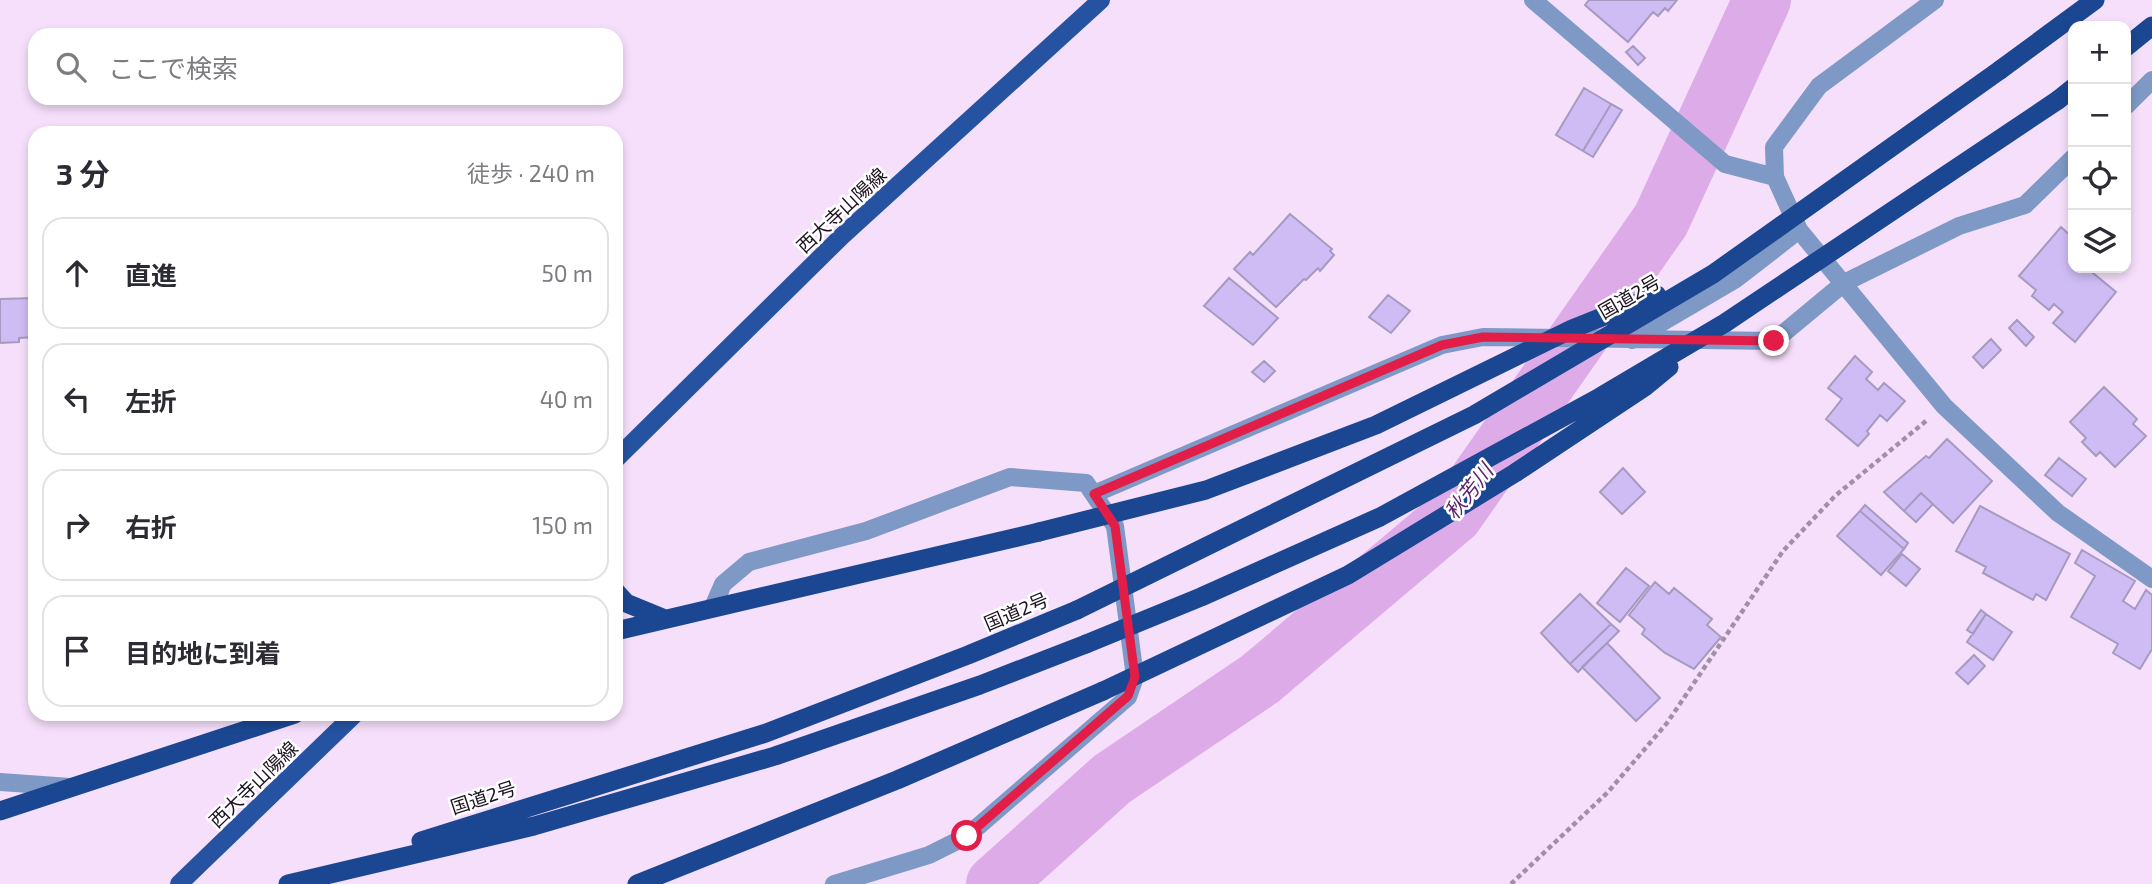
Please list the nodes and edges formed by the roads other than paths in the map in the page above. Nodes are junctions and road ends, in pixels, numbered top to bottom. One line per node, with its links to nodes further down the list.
1 (1101, 0): 17 (main road, 西大寺山陽線)
2 (1533, 0): 11 (street)
3 (1935, 0): 11 (street)
4 (2095, 0): 13 (highway, 国道2号, bridge)
5 (2152, 26): 6 (highway)
6 (2131, 43)
7 (2152, 80): 9 (street)
8 (2066, 94): 15 (highway, 国道2号, bridge)
9 (2131, 101)
10 (2068, 163): 14 (street)
11 (1775, 177): 12 (street)
12 (1799, 230): 14 (street); 16 (street)
13 (1713, 274): 21 (highway, 国道2号, bridge); 30 (highway, 国道2号, bridge)
14 (1844, 283): 16 (street); 19 (street)
15 (1725, 323): 30 (highway, 国道2号, bridge); 31 (highway, 国道2号, bridge)
16 (1628, 340): 18 (street, bridge)
17 (623, 452)
18 (1094, 494): 21 (street); 32 (street)
19 (2152, 579)
20 (623, 600): 22 (highway)
21 (713, 607): 22 (highway, 国道2号)
22 (665, 620): 23 (highway, 国道2号)
23 (623, 629)
24 (274, 721): 27 (highway)
25 (348, 721): 29 (main road, 西大寺山陽線)
26 (0, 782): 27 (street)
27 (71, 787): 28 (highway)
28 (0, 811)
29 (179, 884)
30 (289, 884)
31 (636, 884)
32 (834, 884)

